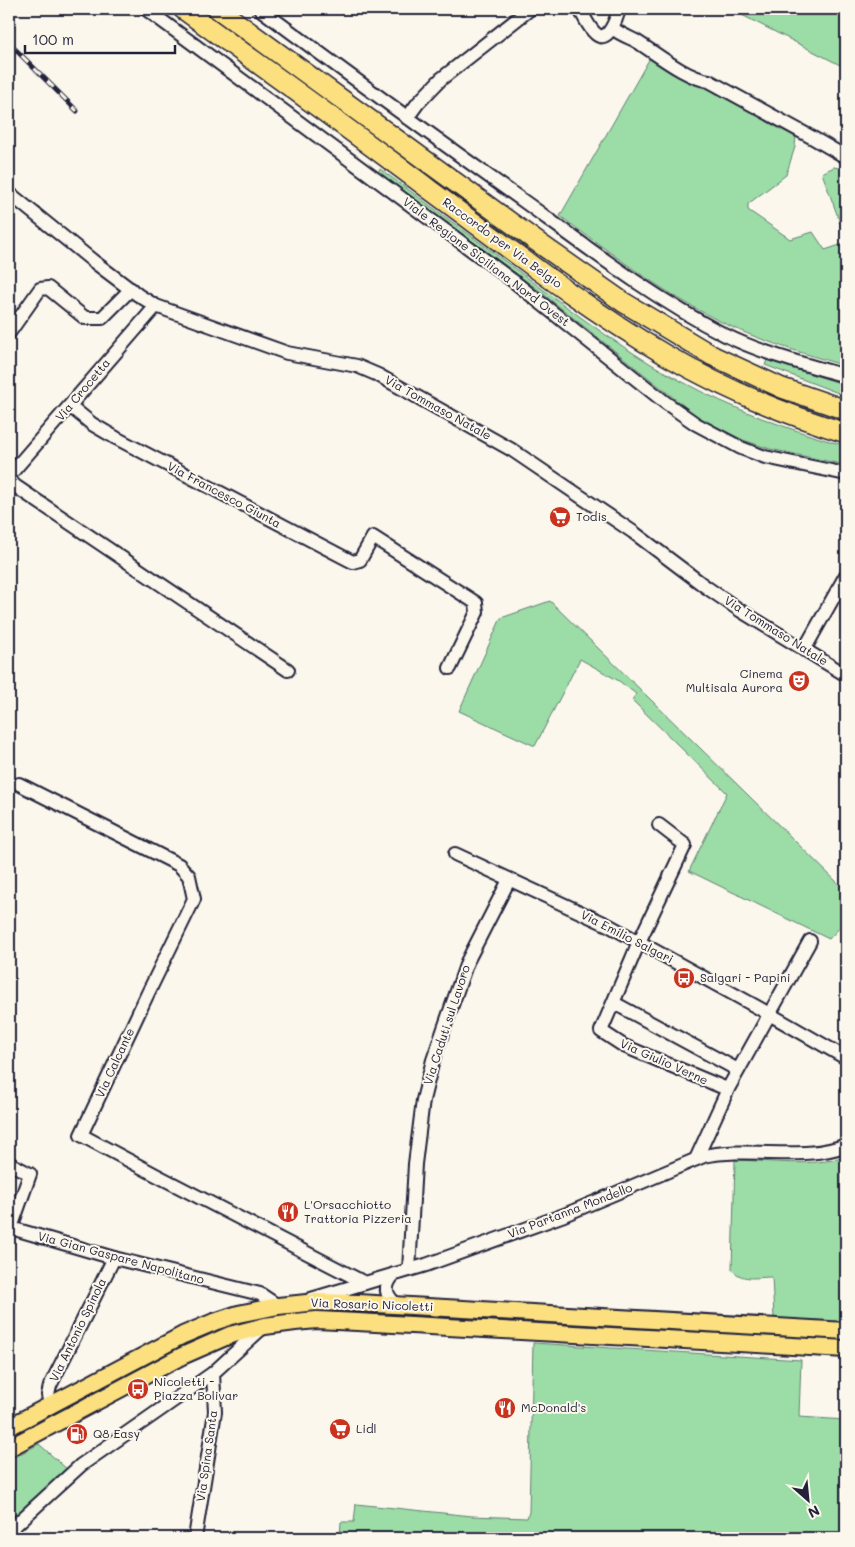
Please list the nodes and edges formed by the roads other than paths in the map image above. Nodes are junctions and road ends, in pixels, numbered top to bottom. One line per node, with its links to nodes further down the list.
1 (146, 9): 22 (street, Viale Regione Siciliana Nord Ovest)
2 (183, 9): 20 (highway, Raccordo per Via Belgio)
3 (218, 9): 10 (highway, Raccordo per Via Belgio)
4 (231, 9): 10 (highway)
5 (260, 9): 11 (street)
6 (530, 9): 11 (street)
7 (579, 9): 9 (street)
8 (619, 9): 9 (street)
9 (612, 28): 12 (street)
10 (354, 107): 19 (highway, Raccordo per Via Belgio)
11 (407, 118): 17 (street)
12 (846, 157)
13 (10, 196): 14 (street, Via Tommaso Natale)
14 (130, 289): 15 (street, Via Tommaso Natale); 16 (street)
15 (156, 306): 18 (street, Via Crocetta); 25 (street, Via Tommaso Natale)
16 (9, 333)
17 (846, 376)
18 (70, 406): 21 (street, Via Crocetta); 26 (street, Via Francesco Giunta)
19 (846, 410)
20 (846, 433)
21 (9, 473)
22 (846, 474)
23 (9, 479): 27 (street)
24 (846, 575): 25 (street)
25 (804, 650): 28 (street, Via Tommaso Natale)
26 (450, 668)
27 (288, 670)
28 (846, 675)
29 (19, 784): 46 (street, Via Calcante)
30 (658, 825): 34 (street)
31 (455, 854): 32 (street, Via Emilio Salgari)
32 (509, 880): 34 (street, Via Emilio Salgari); 44 (street, Via Caduti sul Lavoro)
33 (810, 941): 36 (street)
34 (639, 942): 35 (street); 36 (street, Via Emilio Salgari)
35 (614, 1002): 38 (street); 39 (street, Via Giulio Verne)
36 (769, 1014): 37 (street, Via Emilio Salgari); 38 (street)
37 (846, 1058)
38 (738, 1070): 39 (street)
39 (727, 1089): 41 (street)
40 (846, 1145): 41 (street, Via Partanna Mondello)
41 (696, 1159): 44 (street, Via Partanna Mondello)
42 (9, 1163): 43 (street, Via Gian Gaspare Napolitano)
43 (114, 1258): 49 (street, Via Gian Gaspare Napolitano); 58 (street, Via Antonio Spinola)
44 (409, 1270): 45 (street, Via Partanna Mondello)
45 (394, 1274): 46 (street, Via Partanna Mondello); 48 (street)
46 (365, 1283): 47 (street, Via Partanna Mondello)
47 (298, 1303): 48 (main road, Via Rosario Nicoletti); 49 (main road, Via Rosario Nicoletti)
48 (398, 1305): 50 (main road, Via Rosario Nicoletti)
49 (278, 1306): 58 (main road, Via Rosario Nicoletti)
50 (553, 1313): 51 (main road, Via Rosario Nicoletti); 54 (main road)
51 (604, 1317): 53 (main road, Via Rosario Nicoletti); 55 (main road, Via Rosario Nicoletti)
52 (265, 1326): 54 (main road, Via Rosario Nicoletti); 57 (street); 60 (main road, Via Rosario Nicoletti)
53 (846, 1331)
54 (545, 1332): 55 (main road, Via Rosario Nicoletti)
55 (604, 1336): 56 (main road, Via Rosario Nicoletti)
56 (846, 1349)
57 (213, 1373): 61 (street); 62 (street, Via Spina Santa)
58 (50, 1405): 59 (main road, Via Rosario Nicoletti)
59 (9, 1426)
60 (9, 1448)
61 (9, 1531)
62 (195, 1538)

